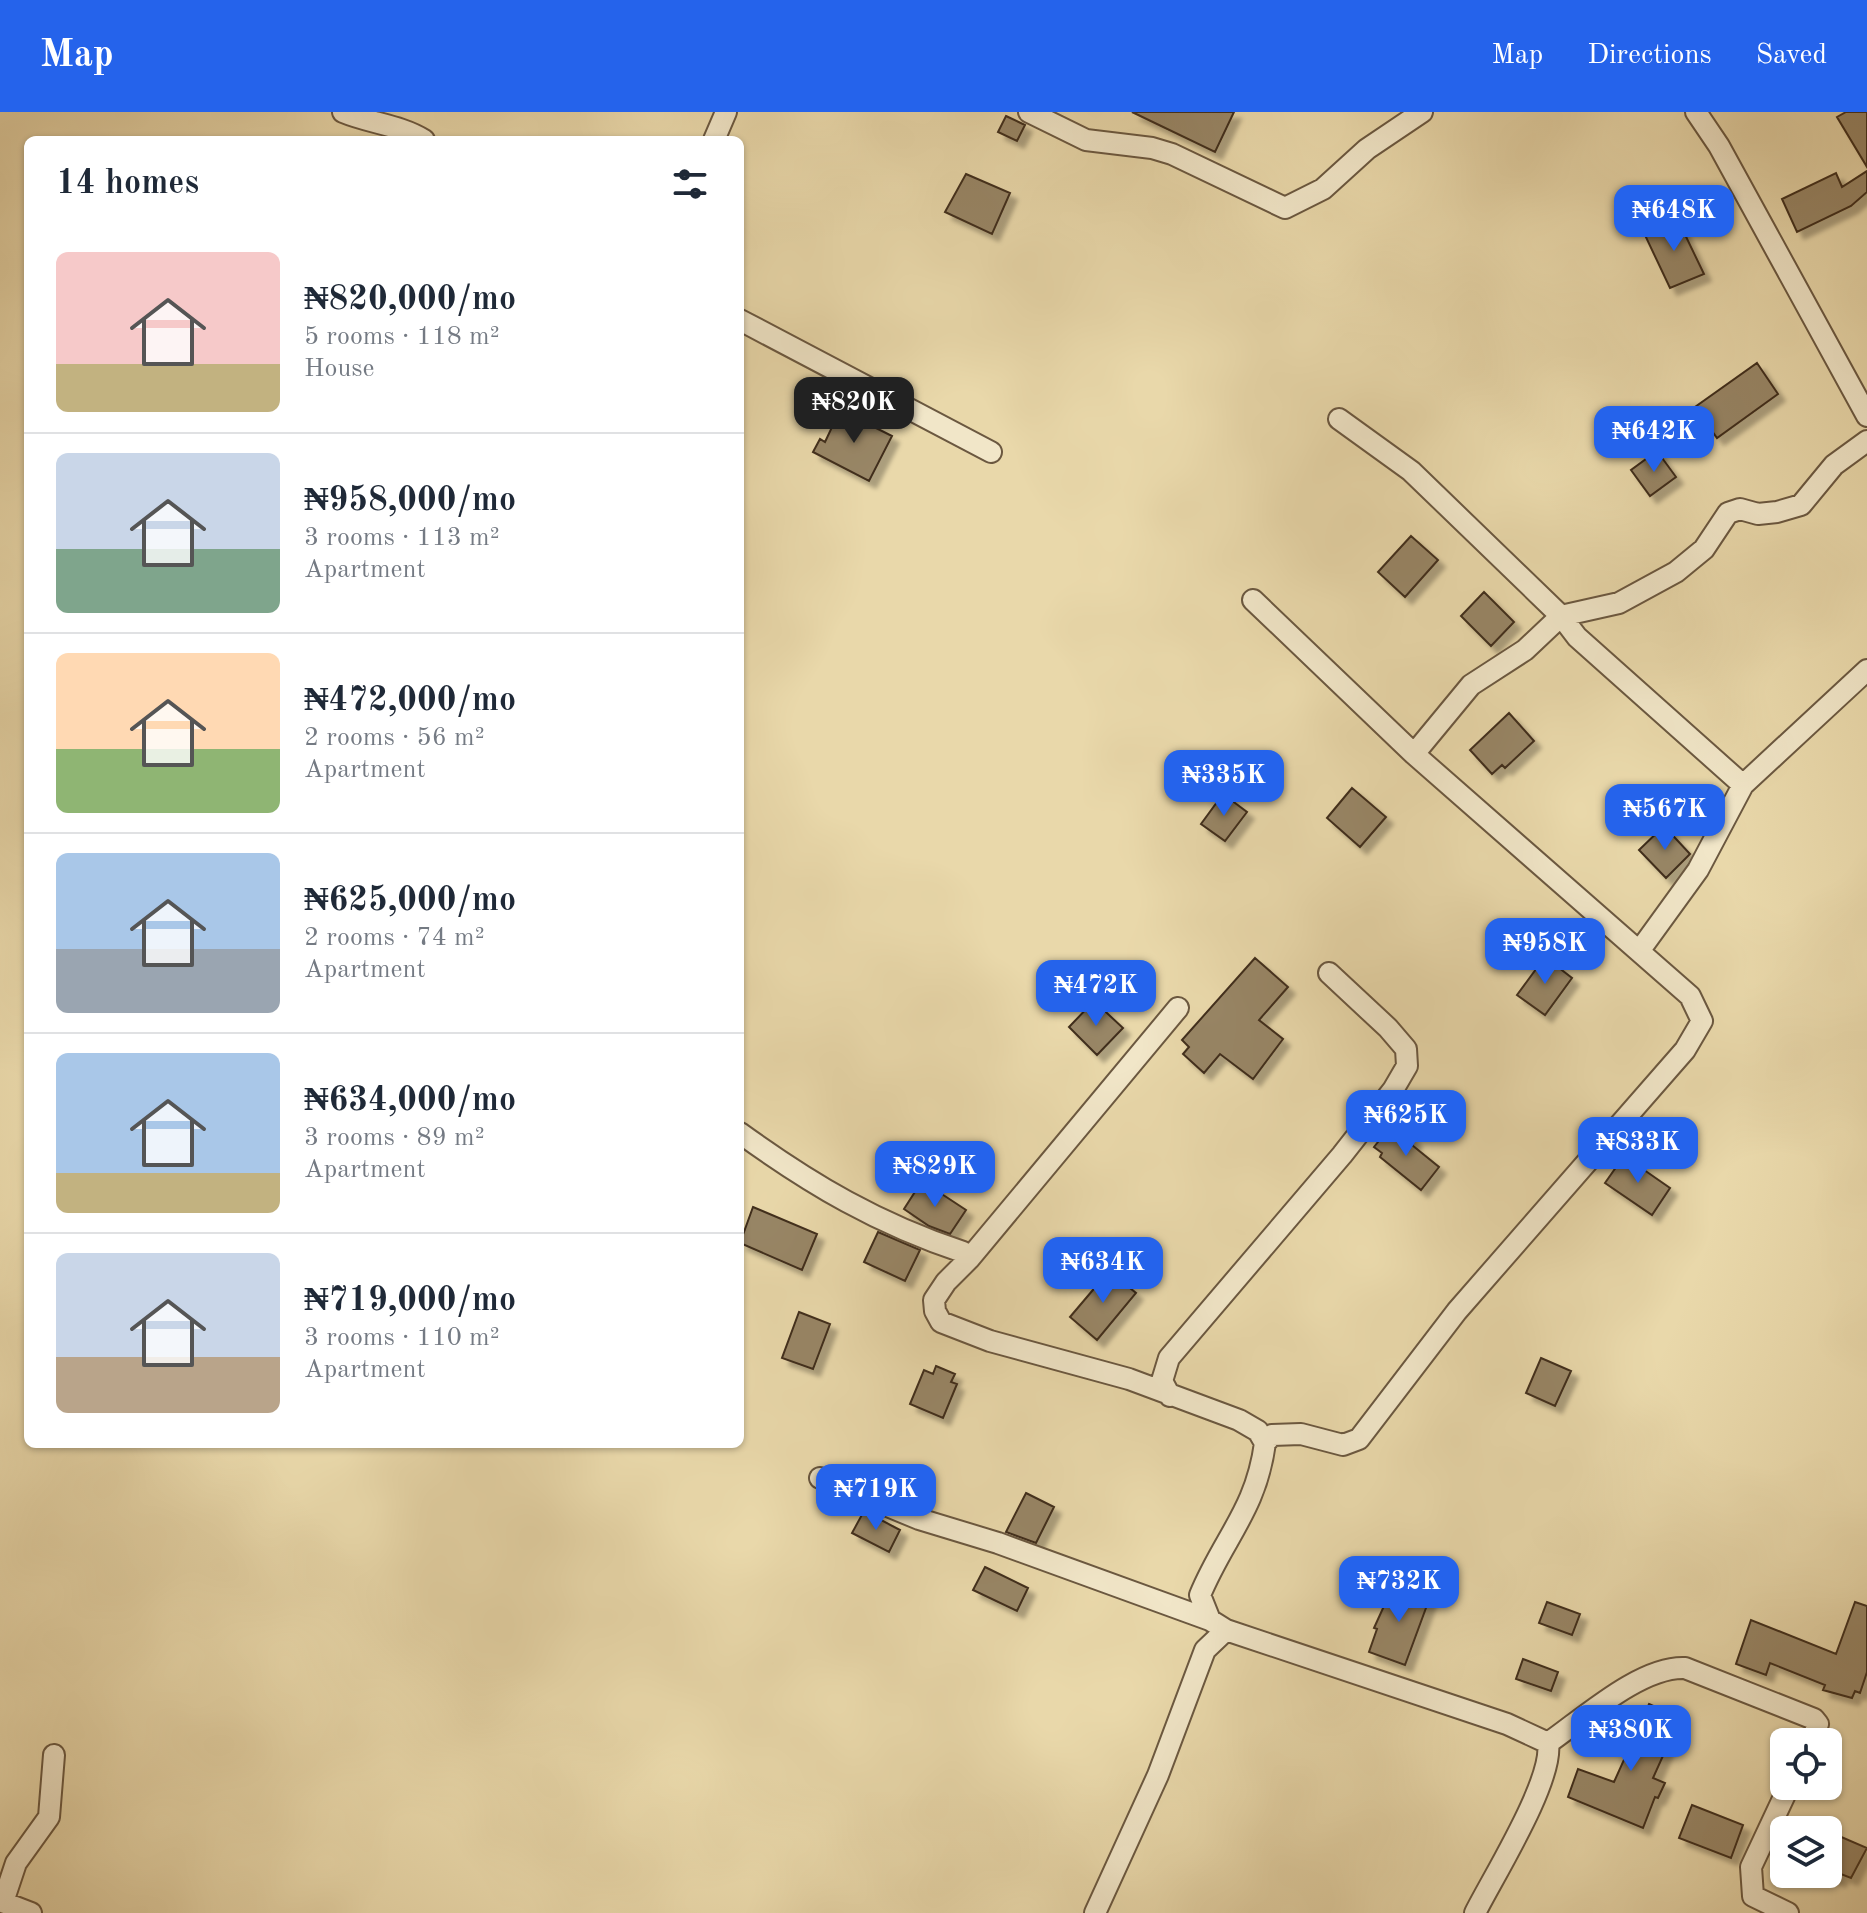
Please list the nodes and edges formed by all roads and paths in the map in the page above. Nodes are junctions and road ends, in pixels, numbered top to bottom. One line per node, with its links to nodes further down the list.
1 (343, 112): 6 (street)
2 (726, 112): 8 (street)
3 (1029, 112): 4 (street)
4 (1422, 112)
5 (1696, 112): 10 (street)
6 (373, 133): 7 (street)
7 (418, 136)
8 (716, 136)
9 (744, 322): 13 (street)
10 (1867, 416)
11 (1339, 419): 15 (street)
12 (1867, 441): 15 (street)
13 (991, 452)
14 (1253, 600): 17 (street)
15 (1561, 616): 17 (street); 18 (street)
16 (1867, 670): 18 (street)
17 (1414, 754): 19 (street)
18 (1743, 785): 19 (street)
19 (1640, 950): 25 (street)
20 (1329, 973): 24 (street)
21 (1178, 1008): 23 (street)
22 (744, 1136): 23 (street)
23 (969, 1259): 24 (street)
24 (1170, 1396): 25 (street)
25 (1265, 1443): 27 (street)
26 (820, 1478): 27 (street)
27 (1218, 1625): 29 (street); 34 (street)
28 (1816, 1728): 29 (street)
29 (1548, 1743): 35 (street)
30 (54, 1755): 32 (street)
31 (1783, 1800): 36 (street)
32 (1, 1902): 33 (street)
33 (31, 1913)
34 (1095, 1913)
35 (1475, 1913)
36 (1788, 1913)

